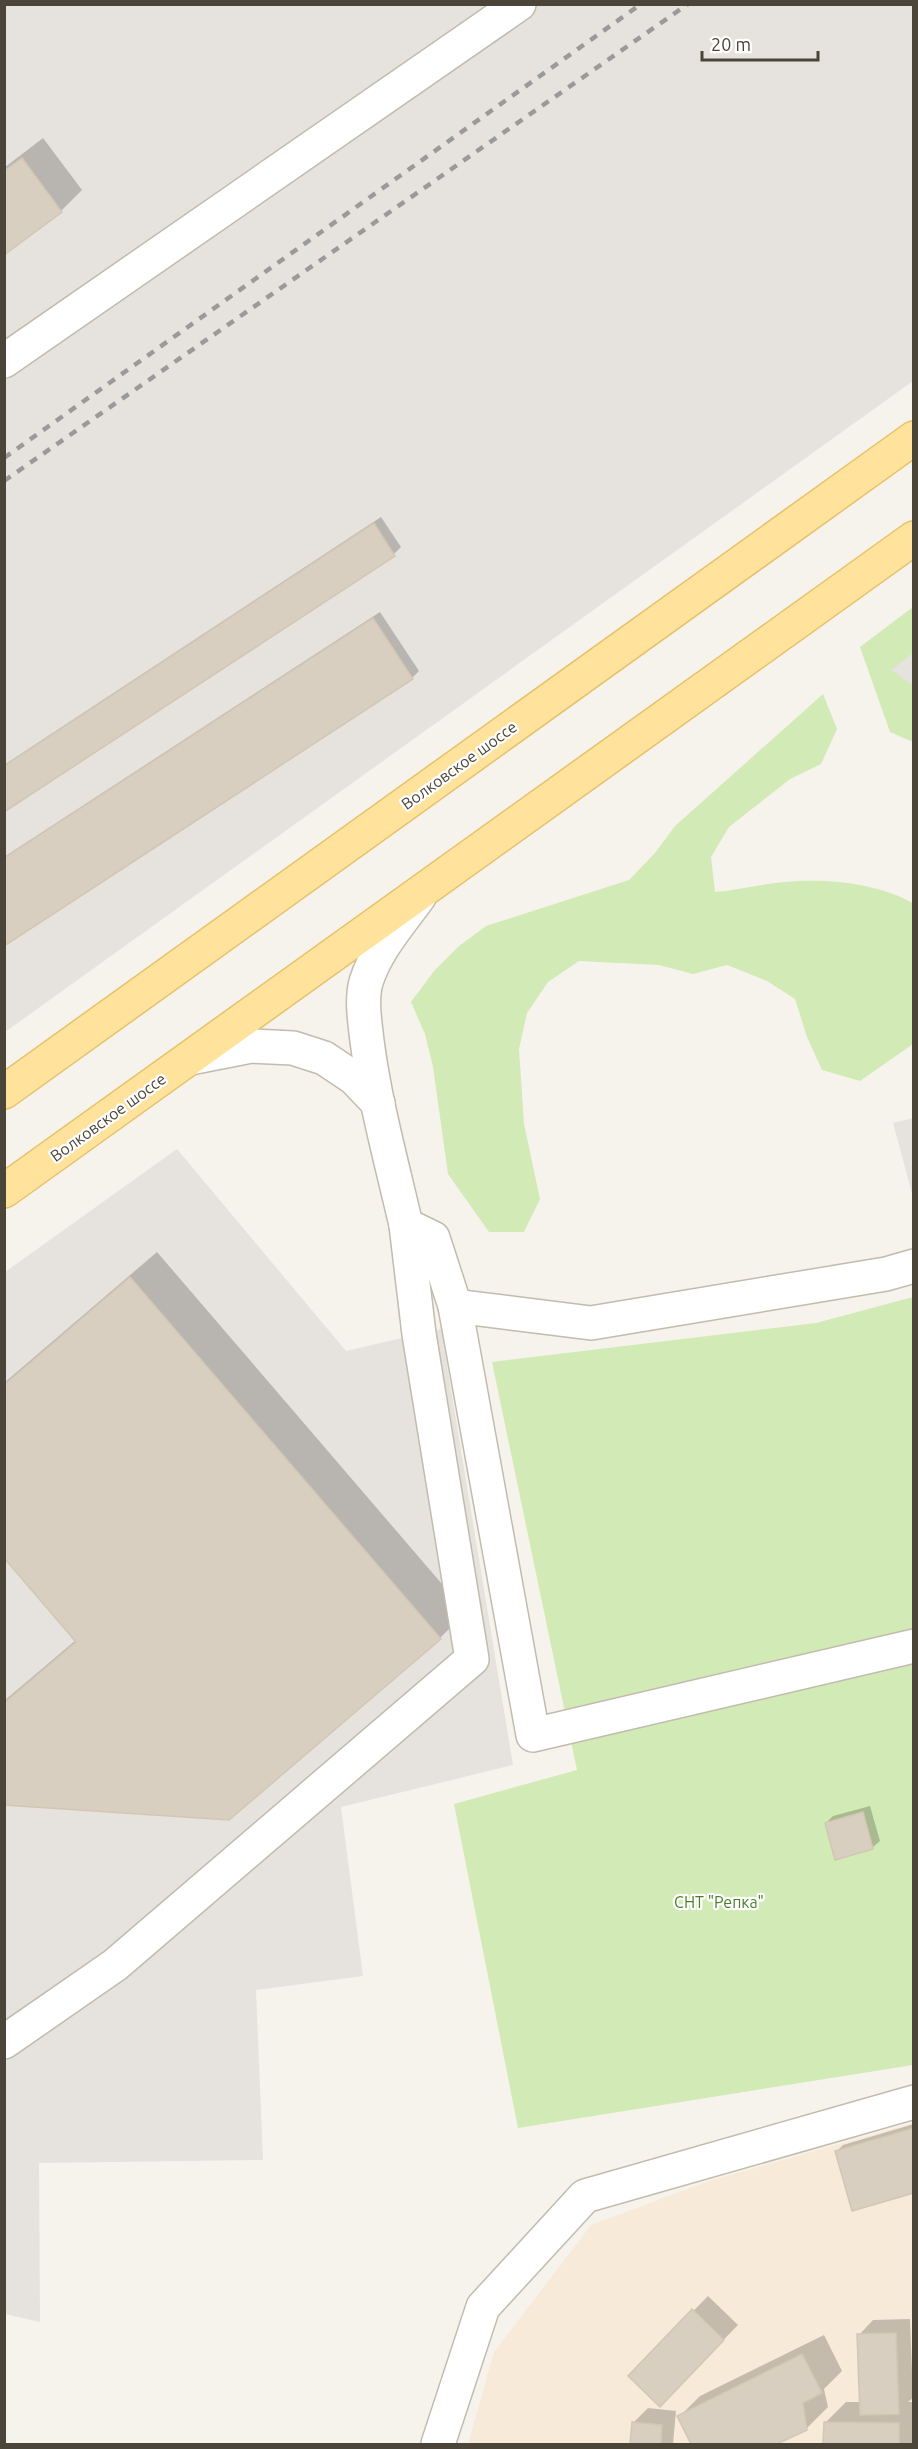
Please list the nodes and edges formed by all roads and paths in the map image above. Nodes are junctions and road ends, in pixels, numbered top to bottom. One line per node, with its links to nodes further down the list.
1 (519, 4): 2 (lane)
2 (4, 361)
3 (914, 438): 7 (main road, Волковское шоссе)
4 (914, 538): 5 (main road, Волковское шоссе)
5 (425, 889): 6 (main road, Волковское шоссе); 8 (lane)
6 (190, 1058): 8 (lane); 9 (main road, Волковское шоссе)
7 (4, 1092)
8 (378, 1103): 10 (lane)
9 (4, 1191)
10 (406, 1225): 12 (lane); 14 (lane)
11 (914, 1266): 12 (lane)
12 (455, 1306): 13 (lane)
13 (914, 1646)
14 (4, 2042)
15 (914, 2102): 16 (lane)
16 (438, 2445)

